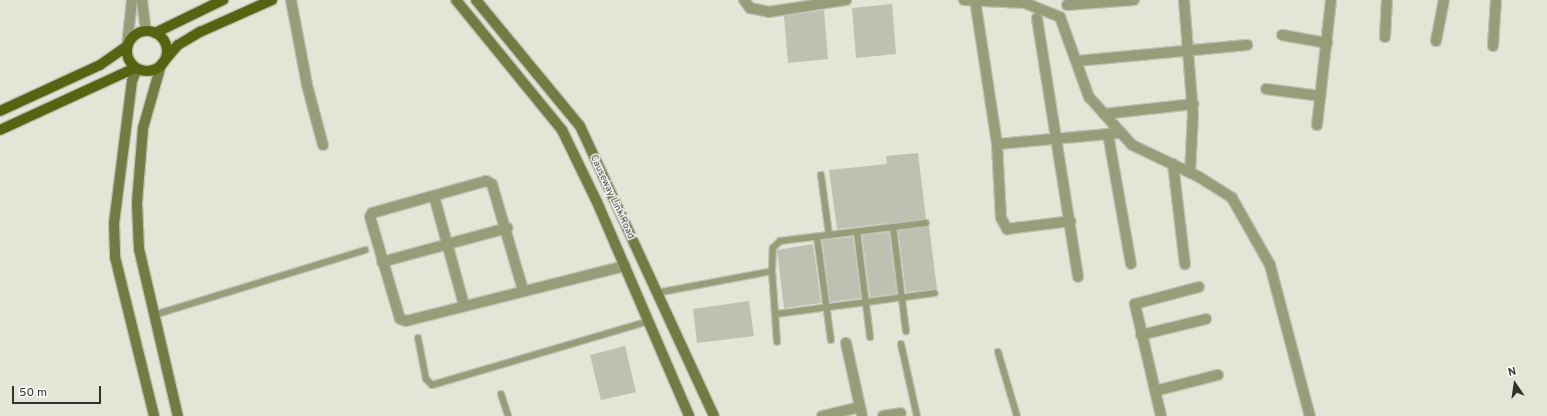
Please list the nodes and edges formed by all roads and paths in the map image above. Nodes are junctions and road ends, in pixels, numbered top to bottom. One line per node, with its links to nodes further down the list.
1 (132, 0): 27 (street)
2 (142, 0): 21 (street)
3 (223, 0): 21 (main road)
4 (272, 0): 31 (main road)
5 (291, 0): 44 (street)
6 (456, 0): 61 (main road, Causeway Link Road)
7 (476, 0): 66 (main road, Causeway Link Road)
8 (744, 0): 9 (street)
9 (846, 0)
10 (964, 0): 11 (street)
11 (975, 0): 20 (street); 43 (street)
12 (1134, 0): 18 (street)
13 (1184, 0): 29 (street)
14 (1332, 0): 25 (street)
15 (1387, 0): 23 (street)
16 (1444, 0): 24 (street)
17 (1496, 0): 28 (street)
18 (1067, 3): 20 (street)
19 (1037, 18): 42 (street)
20 (1066, 31): 30 (street)
21 (151, 32): 27 (main road); 31 (main road)
22 (1282, 35): 25 (street)
23 (1386, 37)
24 (1436, 41)
25 (1327, 43): 34 (street)
26 (1247, 45): 29 (street)
27 (127, 46): 32 (main road); 36 (main road)
28 (1493, 46)
29 (1189, 52): 30 (street); 35 (street)
30 (1077, 61): 37 (street)
31 (161, 65): 32 (main road); 73 (main road)
32 (136, 68): 39 (main road); 90 (main road)
33 (1266, 89): 34 (street)
34 (1320, 96): 38 (street)
35 (1193, 104): 37 (street); 46 (street)
36 (0, 111)
37 (1104, 114): 40 (street)
38 (1317, 125)
39 (0, 130)
40 (1121, 133): 41 (street); 45 (street)
41 (1108, 134): 42 (street); 59 (street)
42 (1058, 138): 43 (street); 49 (street)
43 (997, 144): 49 (street)
44 (323, 145)
45 (1173, 164): 46 (street); 60 (street)
46 (1190, 173): 100 (street)
47 (821, 175): 54 (lane)
48 (434, 196): 52 (street); 56 (street); 58 (street)
49 (1071, 221): 63 (street)
50 (926, 223): 51 (lane)
51 (894, 227): 53 (lane); 68 (lane)
52 (507, 228): 56 (street); 65 (street)
53 (857, 232): 54 (lane); 69 (lane)
54 (829, 235): 55 (lane)
55 (817, 237): 62 (lane); 71 (lane)
56 (448, 245): 58 (street); 70 (street)
57 (365, 250): 73 (lane)
58 (382, 262): 70 (street)
59 (1131, 264)
60 (1185, 264)
61 (625, 266): 65 (street); 75 (main road, Causeway Link Road)
62 (772, 271): 66 (lane); 72 (lane)
63 (1078, 277)
64 (1199, 287): 77 (street)
65 (523, 290): 70 (street)
66 (656, 293): 94 (main road, Causeway Link Road)
67 (935, 293): 68 (lane)
68 (902, 298): 69 (lane); 76 (lane)
69 (865, 302): 71 (lane); 78 (lane)
70 (464, 305)
71 (827, 307): 72 (lane); 80 (lane)
72 (776, 314): 81 (lane)
73 (154, 315): 91 (main road)
74 (1206, 318): 77 (street)
75 (649, 321): 79 (lane); 93 (main road, Causeway Link Road)
76 (906, 331)
77 (1142, 335): 86 (street)
78 (870, 337)
79 (418, 338)
80 (830, 340)
81 (777, 342)
82 (846, 343): 88 (street)
83 (901, 344): 97 (lane)
84 (998, 352): 98 (lane)
85 (1218, 375): 86 (street)
86 (1155, 391): 99 (street)
87 (501, 394): 92 (lane)
88 (861, 411): 95 (street)
89 (901, 413): 96 (street)
90 (154, 416)
91 (178, 416)
92 (508, 416)
93 (689, 416)
94 (714, 416)
95 (822, 416)
96 (883, 416)
97 (917, 416)
98 (1017, 416)
99 (1161, 416)
100 (1310, 416)

